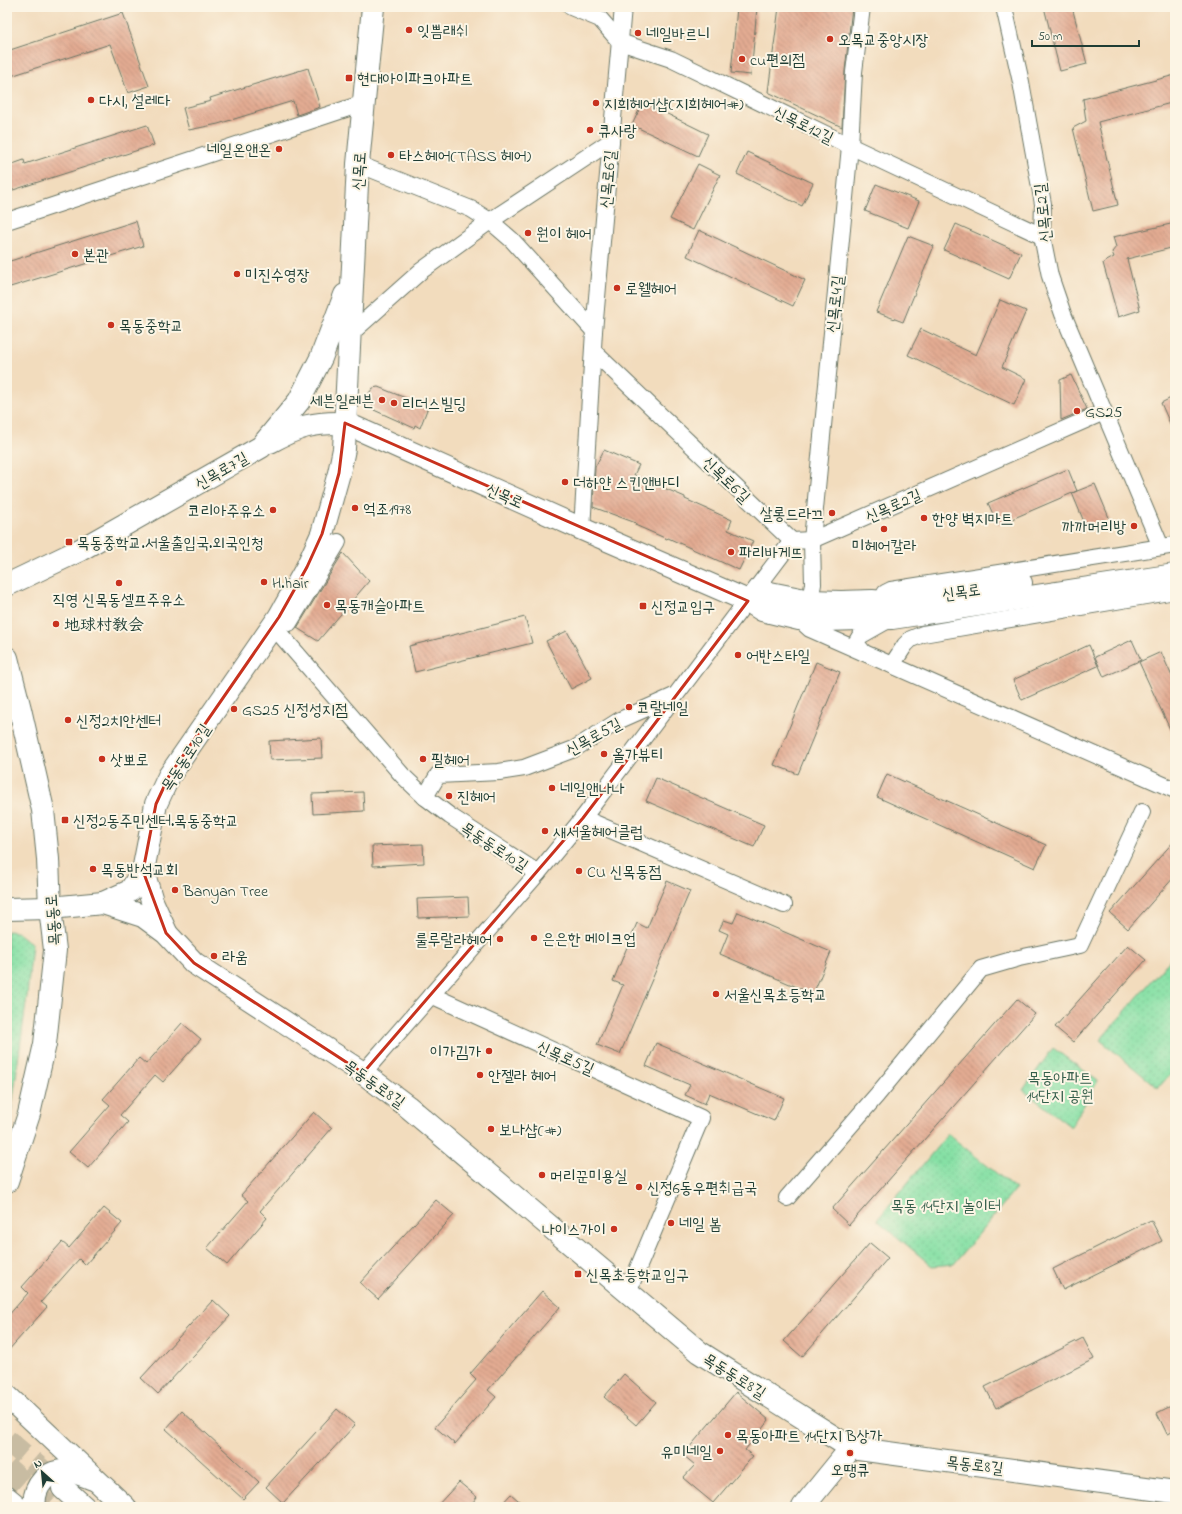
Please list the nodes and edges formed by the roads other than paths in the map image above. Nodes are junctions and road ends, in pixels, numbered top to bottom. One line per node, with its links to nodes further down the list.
1 (373, 7): 7 (main road, 신목로)
2 (571, 7): 6 (street, 신목로12길)
3 (623, 7): 6 (street, 신목로6길)
4 (862, 7): 9 (street, 신목로4길)
5 (1004, 7): 13 (street, 신목로2길)
6 (620, 42): 8 (street, 신목로6길); 9 (street, 신목로12길)
7 (364, 103): 10 (main road, 신목로); 11 (street)
8 (611, 141): 12 (street); 15 (street, 신목로6길)
9 (850, 146): 13 (street, 신목로12길); 22 (street, 신목로4길)
10 (358, 164): 12 (street); 14 (main road, 신목로)
11 (7, 221)
12 (490, 221): 15 (street); 16 (street)
13 (1042, 236): 18 (street, 신목로2길)
14 (352, 275): 16 (main road, 신목로); 20 (main road, 신목로7길)
15 (594, 331): 17 (street, 신목로6길)
16 (349, 335): 19 (main road, 신목로)
17 (593, 351): 21 (street, 신목로6길); 23 (street, 신목로6길)
18 (1104, 412): 22 (street, 신목로2길); 25 (street, 신목로2길)
19 (345, 423): 20 (main road); 21 (main road, 신목로); 35 (main road, 목동동로10길)
20 (261, 447): 28 (main road, 신목로7길)
21 (582, 529): 31 (main road, 신목로)
22 (812, 540): 23 (street, 신목로2길); 32 (street, 신목로4길)
23 (792, 541): 31 (street)
24 (338, 542): 35 (street)
25 (1170, 551): 26 (main road, 신목로); 30 (street)
26 (1150, 572): 27 (main road, 신목로); 30 (main road, 신목로); 33 (main road, 신목로)
27 (1175, 575)
28 (7, 585)
29 (1175, 591): 38 (street)
30 (872, 600): 32 (main road, 신목로)
31 (748, 601): 32 (main road, 신목로); 34 (main road, 신목로); 39 (street, 신목로5길)
32 (810, 601)
33 (892, 618): 34 (main road, 신목로); 36 (street)
34 (799, 619): 36 (street, 신목로)
35 (276, 621): 41 (street, 목동동로10길); 44 (main road, 목동동로10길)
36 (863, 652): 38 (street, 신목로)
37 (7, 658): 48 (main road, 목동동로)
38 (892, 665): 40 (street, 신목로)
39 (675, 695): 41 (street, 신목로5길); 43 (street, 신목로5길)
40 (1175, 790)
41 (425, 797): 45 (street, 목동동로10길)
42 (1142, 812): 54 (street)
43 (583, 818): 45 (street, 신목로5길); 47 (street)
44 (143, 871): 46 (main road, 목동동로10길); 50 (main road)
45 (538, 873): 51 (street, 신목로5길)
46 (103, 903): 48 (main road, 목동동로10길); 50 (main road, 목동동로8길)
47 (784, 905)
48 (50, 908): 49 (main road, 목동동로10길); 53 (main road, 목동동로)
49 (7, 909)
50 (166, 933): 52 (main road, 목동동로8길)
51 (431, 995): 52 (street, 신목로5길); 55 (street, 신목로5길)
52 (363, 1073): 55 (main road, 목동동로8길)
53 (7, 1181)
54 (786, 1198)
55 (628, 1292): 57 (main road, 목동동로8길)
56 (7, 1396): 58 (main road)
57 (851, 1448): 60 (main road, 목동로8길); 66 (main road)
58 (98, 1481): 62 (main road); 65 (main road)
59 (63, 1488): 64 (main road)
60 (1175, 1492)
61 (7, 1498): 63 (main road)
62 (44, 1506)
63 (18, 1507)
64 (84, 1507)
65 (125, 1507)
66 (803, 1507)

